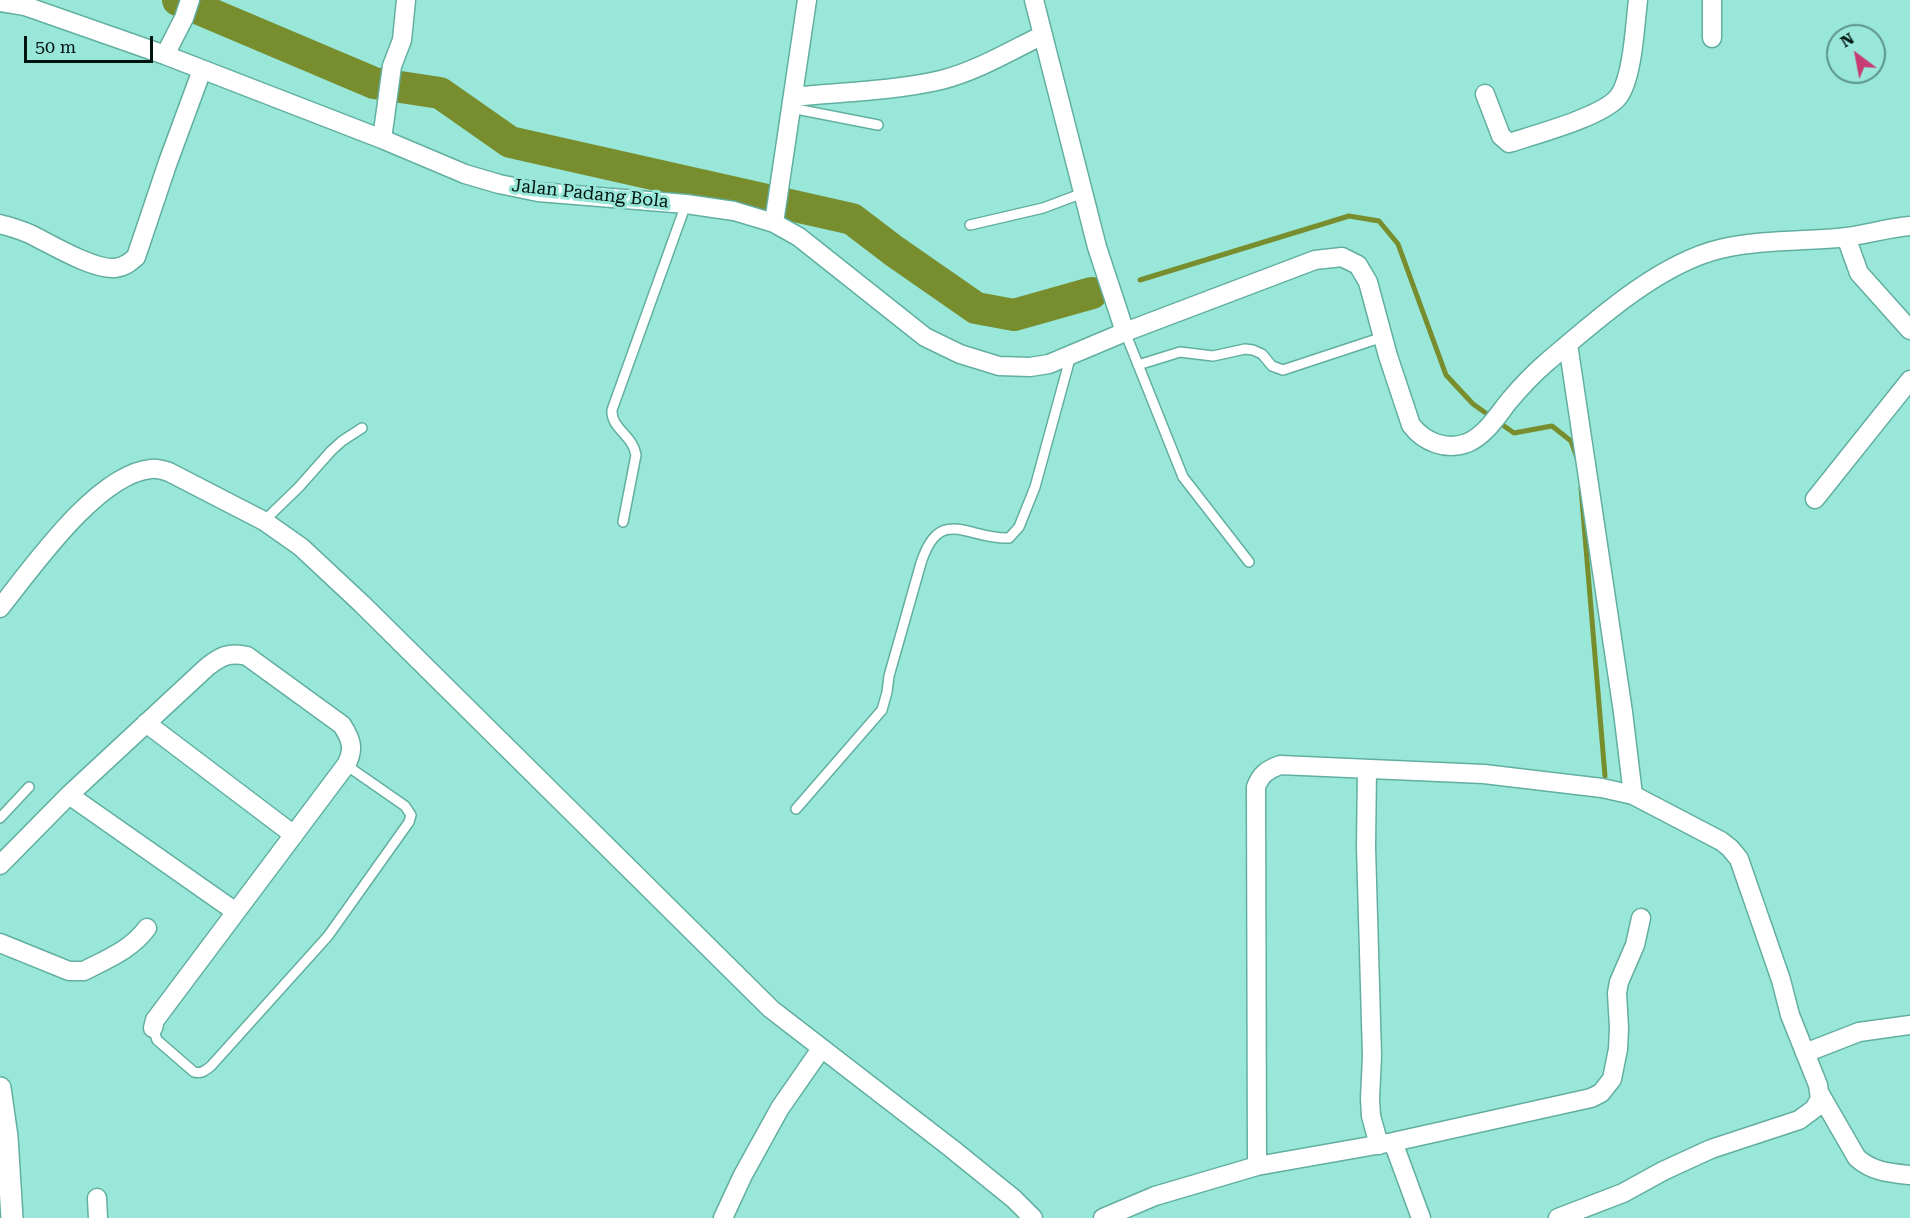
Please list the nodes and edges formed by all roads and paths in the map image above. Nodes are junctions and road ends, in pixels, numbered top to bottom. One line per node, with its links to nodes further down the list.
1 (190, 0): 10 (street)
2 (406, 0): 15 (street)
3 (807, 0): 13 (street)
4 (1034, 0): 8 (street)
5 (1638, 0): 12 (street)
6 (1712, 0): 9 (street)
7 (0, 2): 10 (street, Jalan Padang Bola)
8 (1042, 35): 13 (street); 16 (street)
9 (1712, 38)
10 (165, 55): 11 (street, Jalan Padang Bola)
11 (202, 70): 15 (street, Jalan Padang Bola); 18 (street)
12 (1485, 93)
13 (792, 103): 14 (lane); 19 (street)
14 (878, 125)
15 (382, 139): 17 (street, Jalan Padang Bola)
16 (1083, 193): 20 (lane); 24 (street)
17 (686, 204): 19 (street, Jalan Padang Bola); 33 (lane)
18 (0, 224)
19 (774, 224): 27 (street, Jalan Padang Bola)
20 (970, 225)
21 (1910, 226): 22 (street)
22 (1846, 237): 23 (street); 26 (street)
23 (1910, 330)
24 (1125, 332): 25 (street, Jalan Padang Bola); 27 (street, Jalan Padang Bola); 28 (lane)
25 (1383, 336): 26 (street, Jalan Padang Bola); 28 (lane)
26 (1568, 344): 41 (street)
27 (1071, 355): 42 (lane)
28 (1138, 365): 34 (lane)
29 (1910, 380): 31 (street)
30 (362, 428): 32 (lane)
31 (1815, 499)
32 (264, 521): 35 (street); 52 (street)
33 (623, 522)
34 (1249, 562)
35 (0, 608)
36 (146, 723): 37 (street); 40 (street); 44 (street)
37 (346, 765): 44 (street); 51 (lane)
38 (1367, 769): 41 (street); 56 (street); 57 (street)
39 (29, 787): 43 (lane)
40 (69, 795): 45 (street); 46 (street)
41 (1632, 795): 53 (street)
42 (796, 809)
43 (0, 819)
44 (294, 835): 46 (street)
45 (0, 865)
46 (236, 912): 51 (street)
47 (1641, 918): 56 (street)
48 (147, 928): 49 (street)
49 (0, 943)
50 (1910, 1024): 53 (street)
51 (153, 1028)
52 (821, 1049): 62 (street); 63 (street)
53 (1805, 1053): 55 (street)
54 (0, 1088): 60 (street)
55 (1820, 1094): 58 (street); 66 (street)
56 (1386, 1143): 57 (street); 65 (street)
57 (1257, 1166): 64 (street)
58 (1910, 1175)
59 (97, 1198): 61 (street)
60 (12, 1218)
61 (98, 1218)
62 (723, 1218)
63 (1033, 1218)
64 (1103, 1218)
65 (1421, 1218)
66 (1558, 1218)

